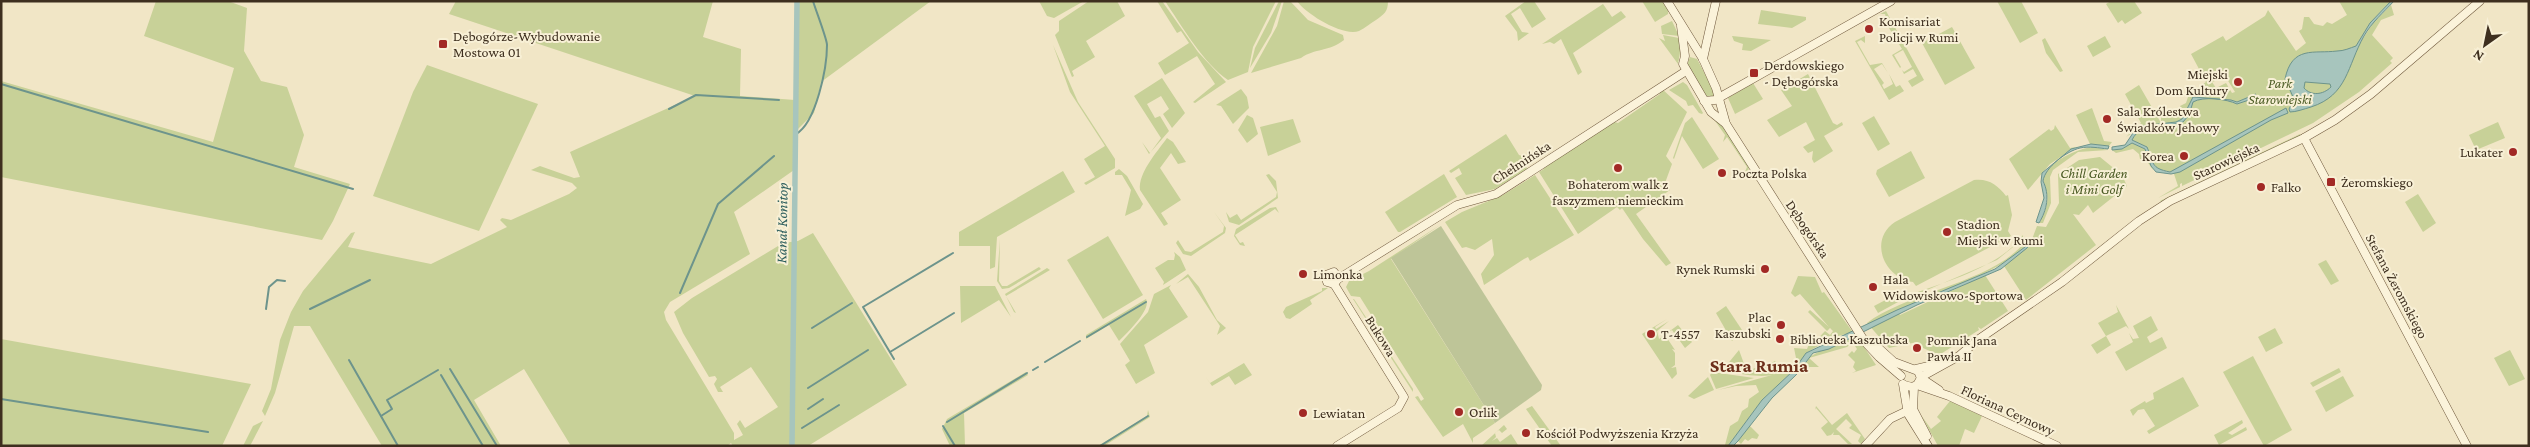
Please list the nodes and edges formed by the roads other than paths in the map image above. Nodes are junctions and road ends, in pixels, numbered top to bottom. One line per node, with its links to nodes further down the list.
1 (1667, 1): 5 (main road)
2 (1716, 1): 6 (main road)
3 (1891, 1): 12 (main road)
4 (2476, 3): 16 (main road, Starowiejska)
5 (1681, 24): 7 (main road); 8 (main road)
6 (1708, 33): 7 (main road); 9 (main road)
7 (1697, 48): 8 (main road); 9 (main road, Dębogórska)
8 (1685, 56): 10 (main road)
9 (1703, 59): 11 (main road, Dębogórska)
10 (1686, 71): 14 (main road, Dębogórska); 17 (main road, Chełmińska)
11 (1716, 88): 12 (main road); 13 (main road, Dębogórska)
12 (1732, 90): 13 (main road)
13 (1718, 98): 14 (main road); 15 (main road, Dębogórska)
14 (1704, 101): 15 (main road, Dębogórska)
15 (1726, 124): 18 (main road, Dębogórska)
16 (2304, 138): 19 (main road, Starowiejska); 29 (main road, Stefana Żeromskiego)
17 (1336, 281): 25 (main road, Bukowa)
18 (1853, 322): 20 (main road, Dębogórska); 21 (main road, Dębogórska)
19 (1979, 339): 20 (main road, Starowiejska); 22 (main road, Starowiejska)
20 (1913, 368): 21 (main road); 22 (main road)
21 (1901, 376): 23 (main road)
22 (1918, 382): 23 (main road); 24 (main road); 28 (main road, Floriana Ceynowy)
23 (1904, 385): 24 (main road)
24 (1910, 410): 26 (main road); 27 (main road)
25 (1337, 446)
26 (1865, 446)
27 (1930, 446)
28 (2057, 446)
29 (2466, 446)

